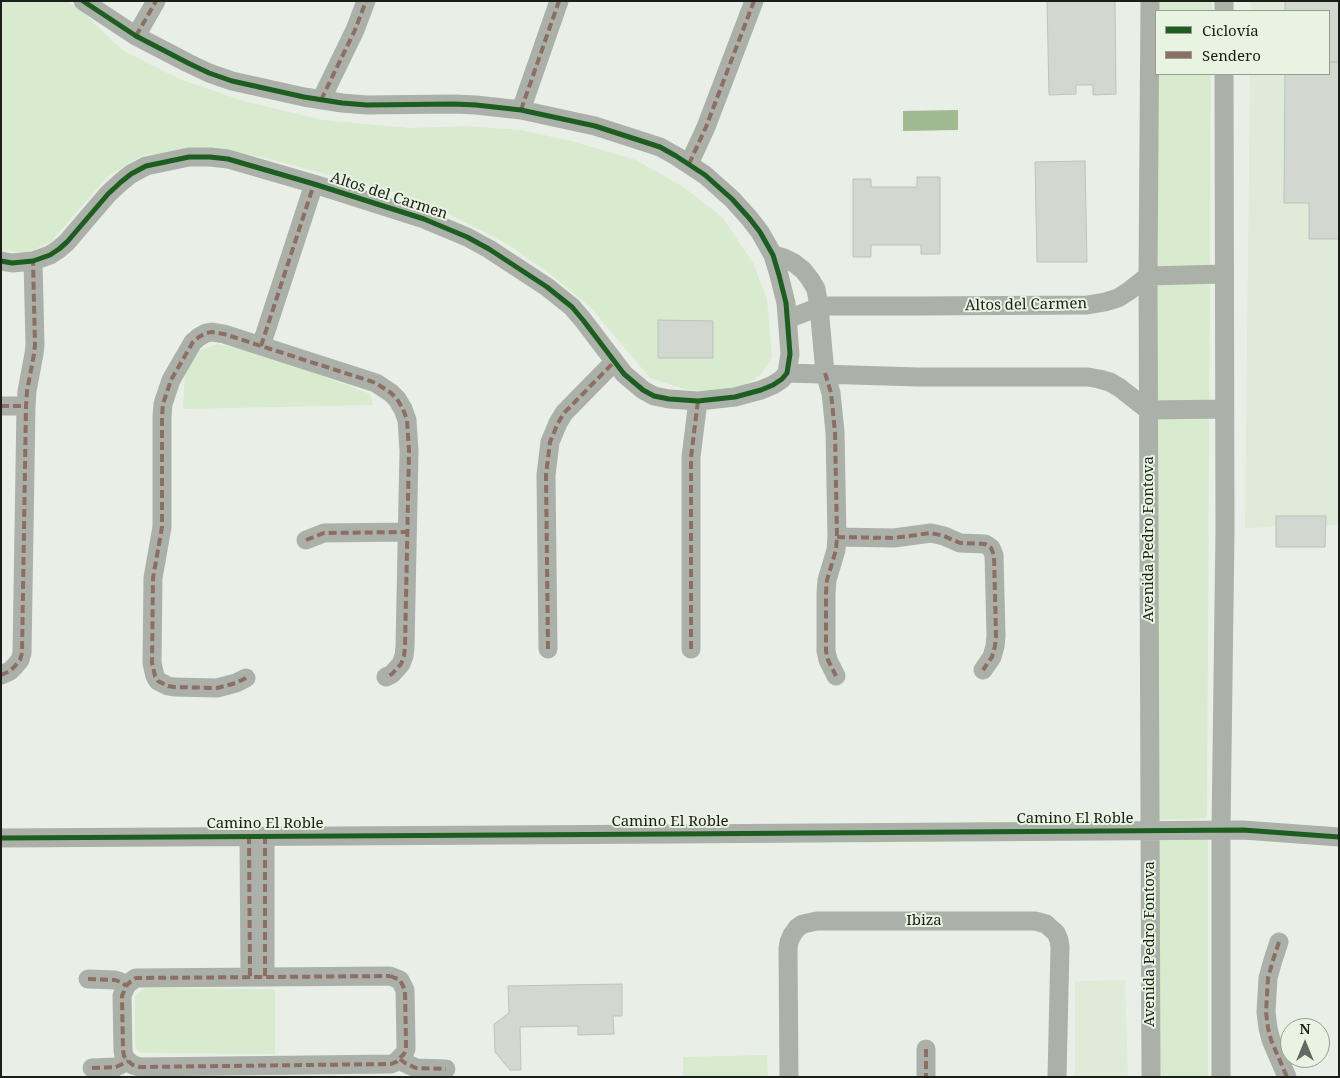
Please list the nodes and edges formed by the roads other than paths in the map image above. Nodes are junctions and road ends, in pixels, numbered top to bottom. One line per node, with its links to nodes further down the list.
1 (83, 1): 7 (street)
2 (156, 1): 7 (street)
3 (366, 1): 9 (street)
4 (559, 1): 10 (street)
5 (754, 1): 11 (street)
6 (1150, 1): 17 (street, Avenida Pedro Fontova)
7 (136, 36): 9 (street)
8 (1224, 75): 16 (street)
9 (321, 100): 10 (street)
10 (521, 110): 11 (street)
11 (689, 164): 13 (street)
12 (314, 184): 15 (street, Altos del Carmen); 20 (street); 21 (street, Altos del Carmen)
13 (773, 255): 18 (street); 19 (street)
14 (1, 261): 15 (street, Altos del Carmen)
15 (33, 261): 26 (street)
16 (1224, 274): 17 (street); 27 (street)
17 (1148, 276): 18 (street, Altos del Carmen); 28 (street, Avenida Pedro Fontova)
18 (820, 308): 19 (street, Altos del Carmen); 23 (street)
19 (788, 320): 22 (street)
20 (261, 346): 29 (street); 38 (street)
21 (614, 362): 24 (street, Altos del Carmen); 32 (street)
22 (787, 373): 23 (street); 24 (street, Altos del Carmen)
23 (824, 373): 28 (street); 30 (street)
24 (698, 401): 33 (street)
25 (1, 406): 26 (street)
26 (26, 406): 35 (street)
27 (1224, 409): 28 (street); 40 (street)
28 (1148, 410): 39 (street, Avenida Pedro Fontova)
29 (407, 532): 31 (street); 37 (street)
30 (837, 537): 34 (street); 36 (street)
31 (306, 540)
32 (548, 649)
33 (691, 649)
34 (983, 670)
35 (1, 675)
36 (836, 676)
37 (386, 677)
38 (246, 678)
39 (1150, 830): 40 (street, Camino El Roble); 41 (street, Camino El Roble); 56 (street, Avenida Pedro Fontova)
40 (1221, 830): 42 (street, Camino El Roble); 57 (street)
41 (257, 836): 43 (street, Camino El Roble); 45 (street)
42 (1339, 837)
43 (1, 838)
44 (1279, 942): 58 (street)
45 (257, 977): 47 (street); 49 (street)
46 (88, 979): 47 (street)
47 (126, 986): 50 (street)
48 (926, 1049): 54 (street)
49 (400, 1059): 50 (street); 52 (street)
50 (128, 1061): 51 (street)
51 (92, 1068)
52 (446, 1069)
53 (789, 1077): 55 (street, Ibiza)
54 (926, 1077)
55 (1057, 1077)
56 (1151, 1077)
57 (1221, 1077)
58 (1287, 1077)

